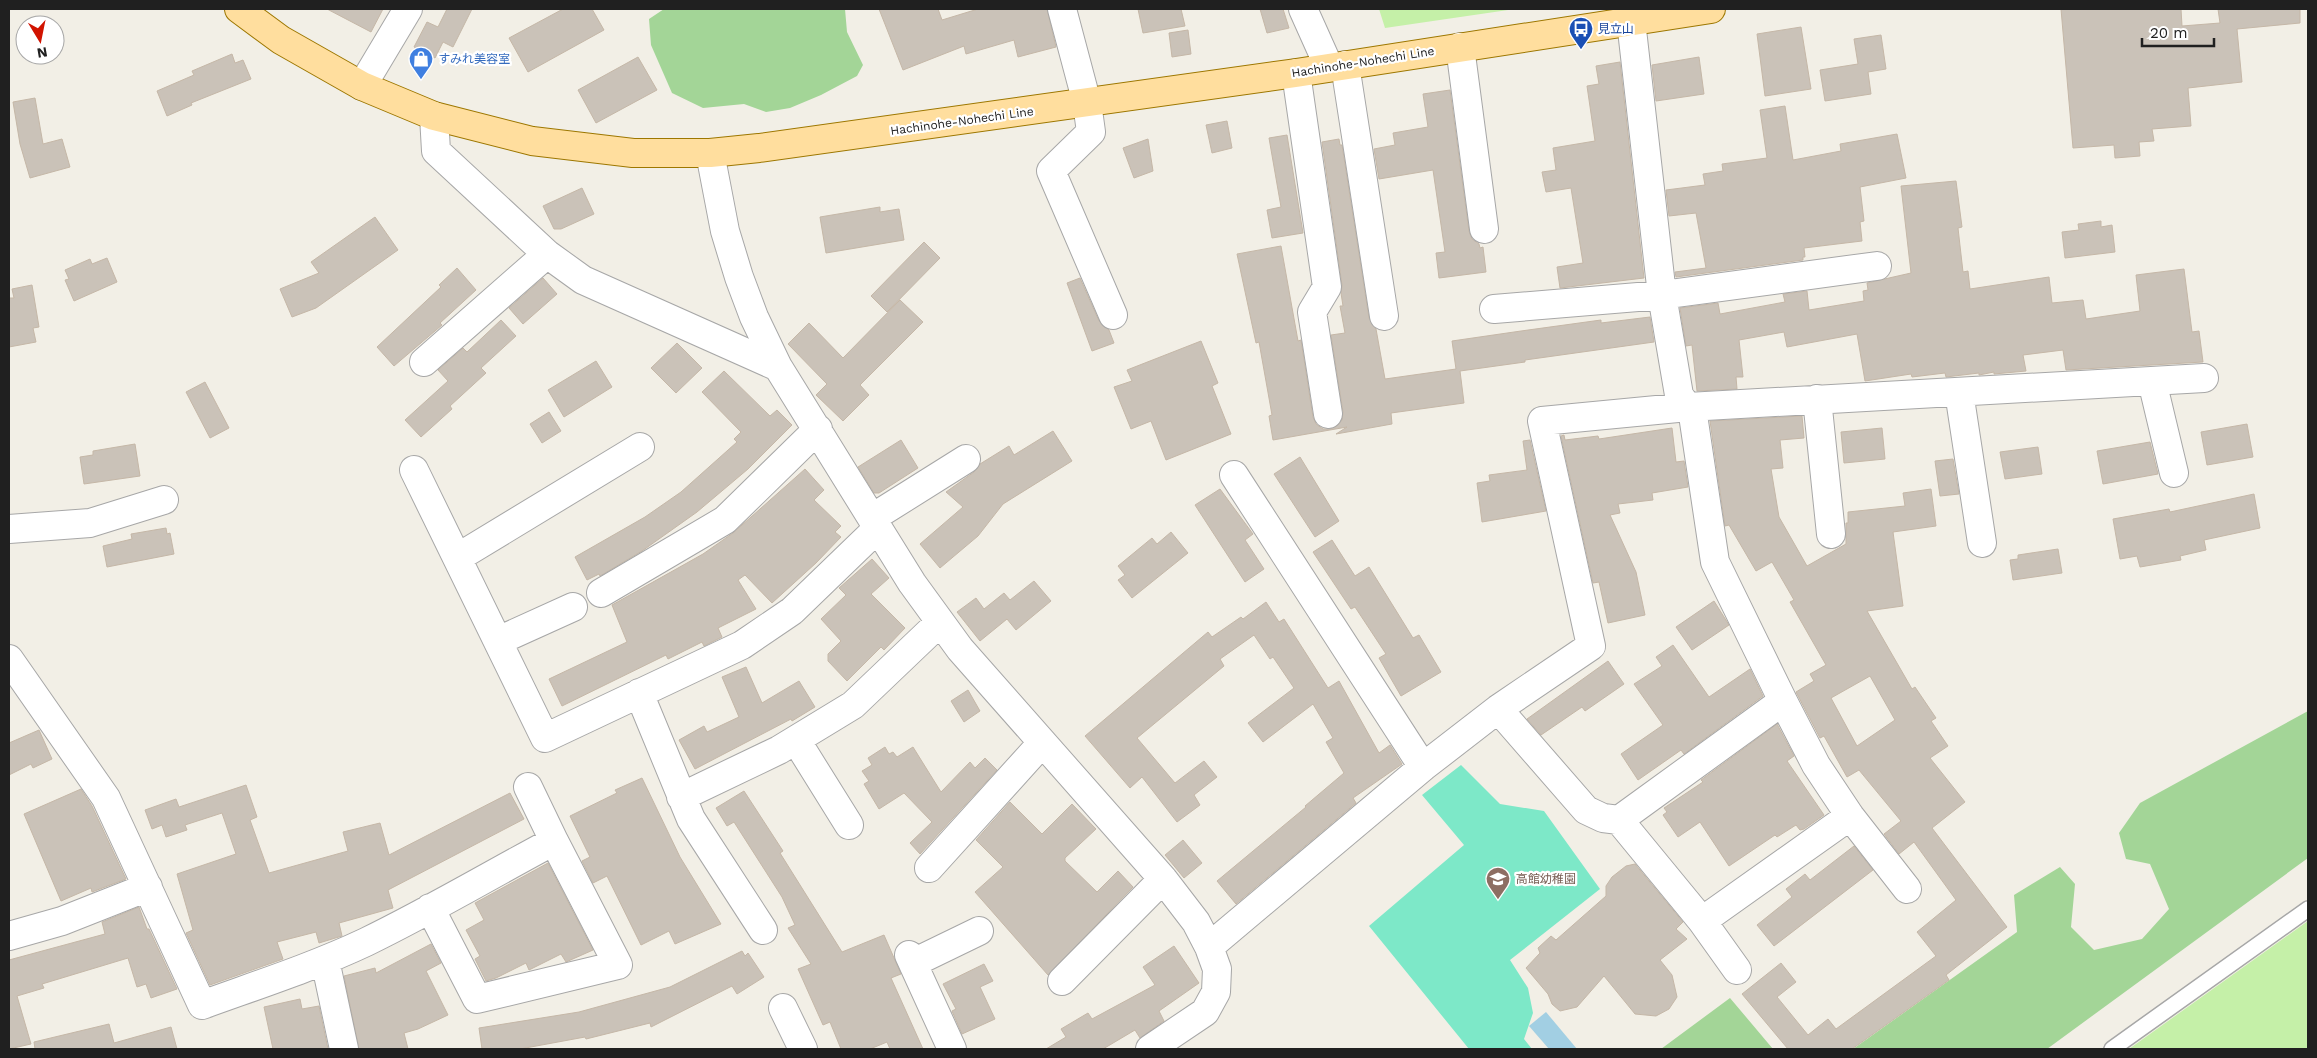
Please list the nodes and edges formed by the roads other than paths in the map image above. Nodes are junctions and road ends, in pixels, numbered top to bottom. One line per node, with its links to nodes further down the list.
1 (239, 9): 10 (main road, Hachinohe-Nohechi Line)
2 (408, 9): 10 (street)
3 (1062, 9): 11 (street)
4 (1303, 9): 8 (street)
5 (1711, 9): 6 (main road, Hachinohe-Nohechi Line)
6 (1631, 21): 7 (main road, Hachinohe-Nohechi Line); 17 (street)
7 (1460, 47): 8 (main road, Hachinohe-Nohechi Line); 14 (street)
8 (1337, 66): 9 (main road, Hachinohe-Nohechi Line); 20 (street)
9 (1296, 73): 11 (main road, Hachinohe-Nohechi Line); 28 (street)
10 (362, 86): 12 (main road, Hachinohe-Nohechi Line)
11 (1087, 103): 13 (main road, Hachinohe-Nohechi Line); 19 (street)
12 (434, 116): 13 (main road, Hachinohe-Nohechi Line); 15 (street)
13 (710, 153): 22 (street)
14 (1484, 229)
15 (547, 254): 21 (street); 22 (street)
16 (1877, 266): 17 (street)
17 (1662, 295): 18 (street); 27 (street)
18 (1494, 309)
19 (1113, 315)
20 (1384, 316)
21 (424, 362)
22 (778, 367): 29 (street)
23 (2204, 378): 24 (street)
24 (2152, 381): 25 (street); 33 (street)
25 (1959, 392): 26 (street); 39 (street)
26 (1817, 400): 27 (street); 38 (street)
27 (1688, 406): 47 (street); 48 (street)
28 (1328, 414)
29 (818, 429): 36 (street); 41 (street)
30 (640, 447): 40 (street)
31 (966, 459): 36 (street)
32 (414, 470): 40 (street)
33 (2174, 473)
34 (1234, 475): 51 (street)
35 (164, 500): 37 (street)
36 (875, 523): 43 (street); 46 (street)
37 (9, 529)
38 (1831, 534)
39 (1982, 543)
40 (457, 558): 44 (street)
41 (601, 593)
42 (573, 607): 44 (street)
43 (940, 622): 49 (street); 50 (street)
44 (498, 642): 46 (street)
45 (9, 659): 60 (street)
46 (639, 693): 53 (street)
47 (1783, 701): 54 (street); 55 (street)
48 (1498, 710): 51 (street); 55 (street)
49 (796, 740): 53 (street); 56 (street)
50 (1042, 743): 58 (street); 59 (street)
51 (1423, 767): 68 (street)
52 (528, 787): 57 (street)
53 (681, 797): 65 (street)
54 (1850, 816): 61 (street); 64 (street)
55 (1619, 820): 64 (street)
56 (849, 825)
57 (554, 841): 62 (street); 62 (street)
58 (929, 868)
59 (1163, 878): 68 (street); 71 (street)
60 (148, 887): 67 (street); 69 (street)
61 (1907, 888)
62 (430, 908): 69 (street)
63 (2308, 909): 77 (lane)
64 (1702, 921): 70 (street)
65 (763, 930)
66 (979, 931): 75 (street)
67 (9, 936)
68 (1209, 947): 76 (street)
69 (325, 960): 73 (street)
70 (1737, 970)
71 (1062, 981)
72 (783, 1008): 74 (street)
73 (344, 1049)
74 (803, 1049)
75 (952, 1049)
76 (1150, 1049)
77 (2112, 1049)

